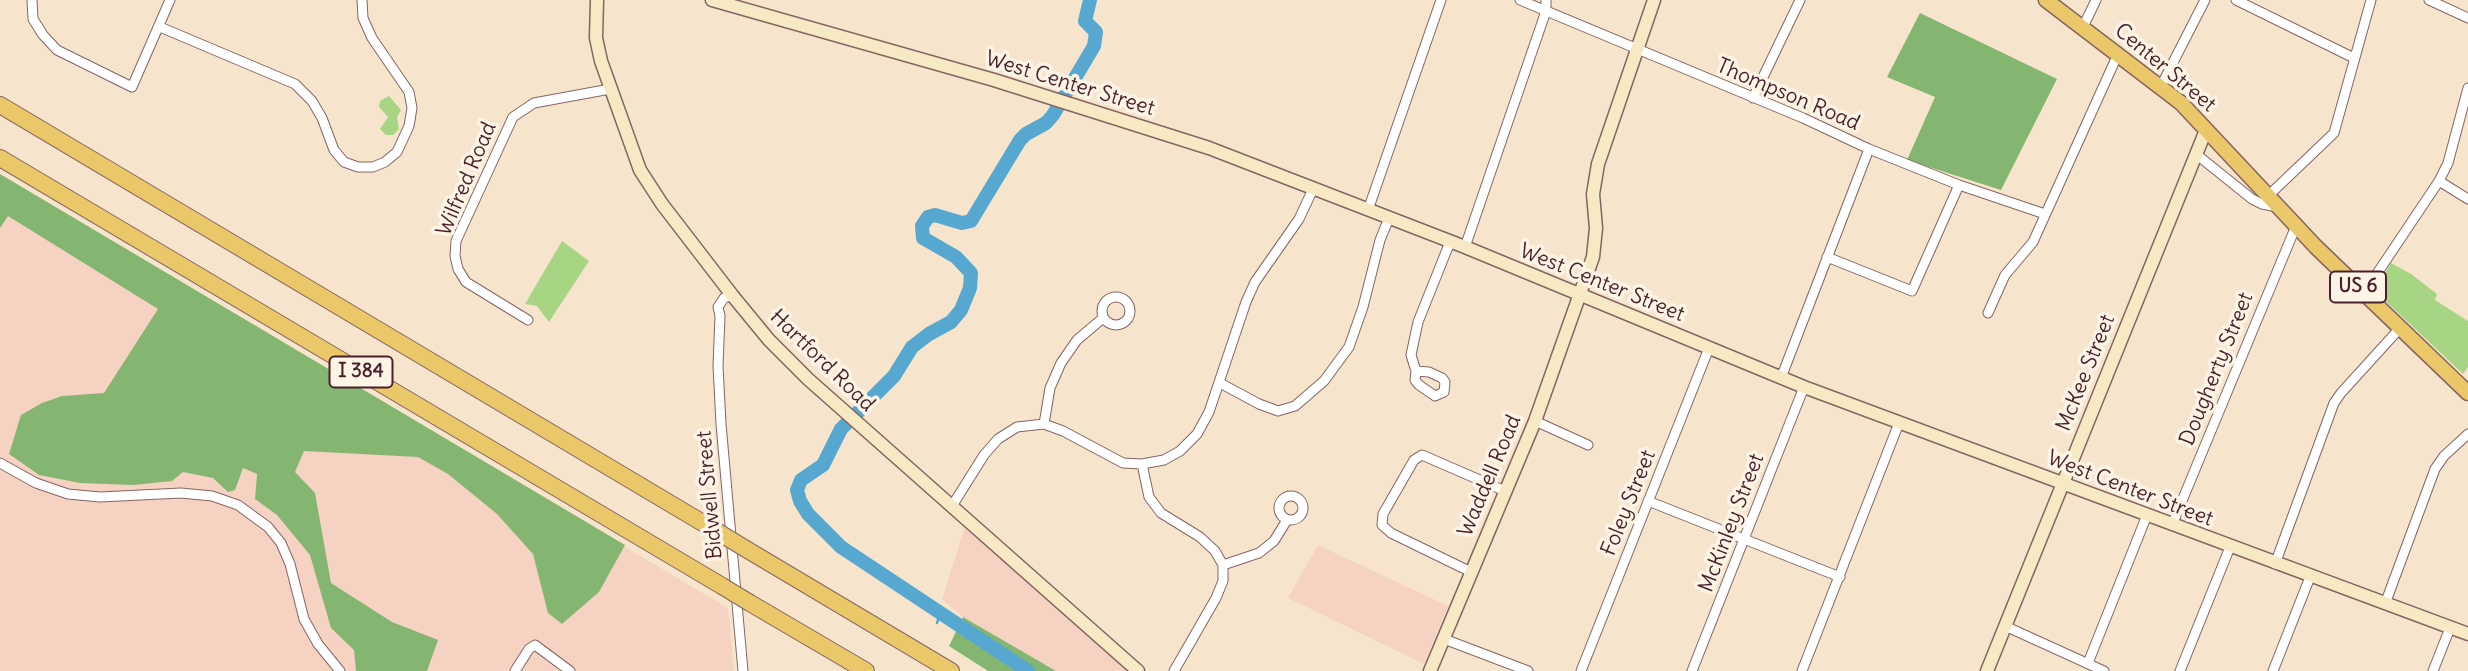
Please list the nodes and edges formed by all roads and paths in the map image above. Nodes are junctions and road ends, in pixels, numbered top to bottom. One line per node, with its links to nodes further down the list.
1 (32, 0): 19 (street)
2 (170, 0): 19 (street)
3 (362, 0): 19 (street)
4 (597, 0): 26 (main road, Hartford Road)
5 (712, 0): 36 (main road, West Center Street)
6 (1441, 0): 39 (street)
7 (1520, 0): 17 (street, Thompson Road)
8 (1546, 0): 17 (street)
9 (1654, 0): 21 (main road, Waddell Road)
10 (1800, 0): 27 (street)
11 (2046, 0): 20 (main road, Center Street / US 6)
12 (2096, 0): 20 (street)
13 (2205, 0): 24 (street)
14 (2236, 0): 23 (street)
15 (2371, 0): 23 (street)
16 (2429, 0): 18 (street)
17 (1546, 11): 21 (street, Thompson Road); 45 (street)
18 (2468, 18)
19 (160, 27)
20 (2083, 27): 22 (main road, Center Street / US 6)
21 (1637, 49): 27 (street, Thompson Road); 48 (main road, Waddell Road)
22 (2118, 54): 24 (main road, Center Street / US 6); 40 (street)
23 (2354, 58): 38 (street)
24 (2161, 86): 30 (main road, Center Street / US 6)
25 (2468, 88): 34 (street)
26 (610, 89): 49 (main road, Hartford Road); 52 (street, Wilfred Road)
27 (1753, 99): 31 (street, Thompson Road)
28 (0, 105): 43 (highway, I 384)
29 (0, 116): 43 (highway)
30 (2206, 130): 32 (main road, McKee Street); 38 (main road, Center Street / US 6)
31 (1869, 149): 35 (street, Thompson Road); 46 (street)
32 (2196, 155): 38 (street, Center Street); 67 (main road, McKee Street)
33 (0, 158): 91 (highway, I 384, bridge)
34 (2439, 181): 37 (street); 47 (street)
35 (1959, 184): 40 (street, Thompson Road); 46 (street)
36 (1313, 189): 39 (main road, West Center Street); 57 (street)
37 (2468, 199)
38 (2273, 202): 42 (main road, Center Street / US 6)
39 (1368, 209): 41 (main road, West Center Street)
40 (2045, 214): 50 (street)
41 (1389, 218): 44 (main road, West Center Street); 57 (street)
42 (2296, 226): 47 (main road, Center Street / US 6); 73 (street, Dougherty Street)
43 (202, 227): 92 (highway, I 384, bridge)
44 (1450, 242): 45 (main road, West Center Street); 55 (street)
45 (1465, 247): 48 (main road, West Center Street)
46 (1827, 257): 56 (street)
47 (2364, 293): 53 (main road, Center Street / US 6)
48 (1579, 294): 54 (main road, West Center Street); 60 (main road, Waddell Road)
49 (732, 295): 70 (main road, Hartford Road); 90 (street, Bidwell Street)
50 (1988, 313)
51 (1103, 318): 62 (street)
52 (528, 320)
53 (2401, 327): 59 (main road, Center Street / US 6); 76 (street)
54 (1709, 348): 56 (main road, West Center Street); 69 (street, Foley Street)
55 (1416, 371)
56 (1780, 378): 58 (main road, West Center Street)
57 (1220, 383): 66 (street)
58 (1804, 387): 61 (main road, West Center Street); 74 (street, McKinley Street)
59 (2468, 393)
60 (1535, 421): 64 (street); 68 (main road, Waddell Road)
61 (1899, 423): 67 (main road, West Center Street); 79 (street)
62 (1044, 424): 66 (street); 70 (street)
63 (2468, 434): 81 (street)
64 (1588, 445)
65 (0, 463): 87 (street)
66 (1142, 464): 77 (street)
67 (2062, 484): 71 (main road, West Center Street); 82 (main road, McKee Street)
68 (1504, 491): 78 (main road, Waddell Road); 78 (street)
69 (1648, 501): 74 (street); 97 (street, Foley Street)
70 (952, 506): 93 (main road, Hartford Road)
71 (2147, 515): 73 (main road, West Center Street); 86 (street)
72 (1287, 520): 77 (street)
73 (2172, 525): 75 (main road, West Center Street)
74 (1744, 540): 79 (street); 98 (street, McKinley Street)
75 (2230, 547): 76 (main road, West Center Street); 102 (street)
76 (2275, 564): 80 (main road, West Center Street)
77 (1223, 565): 94 (street)
78 (1471, 572): 85 (main road, Waddell Road)
79 (1840, 577): 99 (street)
80 (2310, 577): 81 (main road, West Center Street); 103 (street)
81 (2385, 604): 83 (main road, West Center Street)
82 (2006, 626): 86 (street); 100 (main road, McKee Street)
83 (2450, 628): 84 (main road, West Center Street); 104 (street)
84 (2468, 634)
85 (1444, 639): 95 (main road, Waddell Road); 96 (street)
86 (2088, 663): 101 (street)
87 (341, 669)
88 (515, 671): 89 (street)
89 (570, 671)
90 (743, 671)
91 (866, 671)
92 (951, 671)
93 (1138, 671)
94 (1174, 671)
95 (1430, 671)
96 (1528, 671)
97 (1581, 671)
98 (1692, 671)
99 (1802, 671)
100 (1987, 671)
101 (2104, 671)
102 (2180, 671)
103 (2273, 671)
104 (2433, 671)

